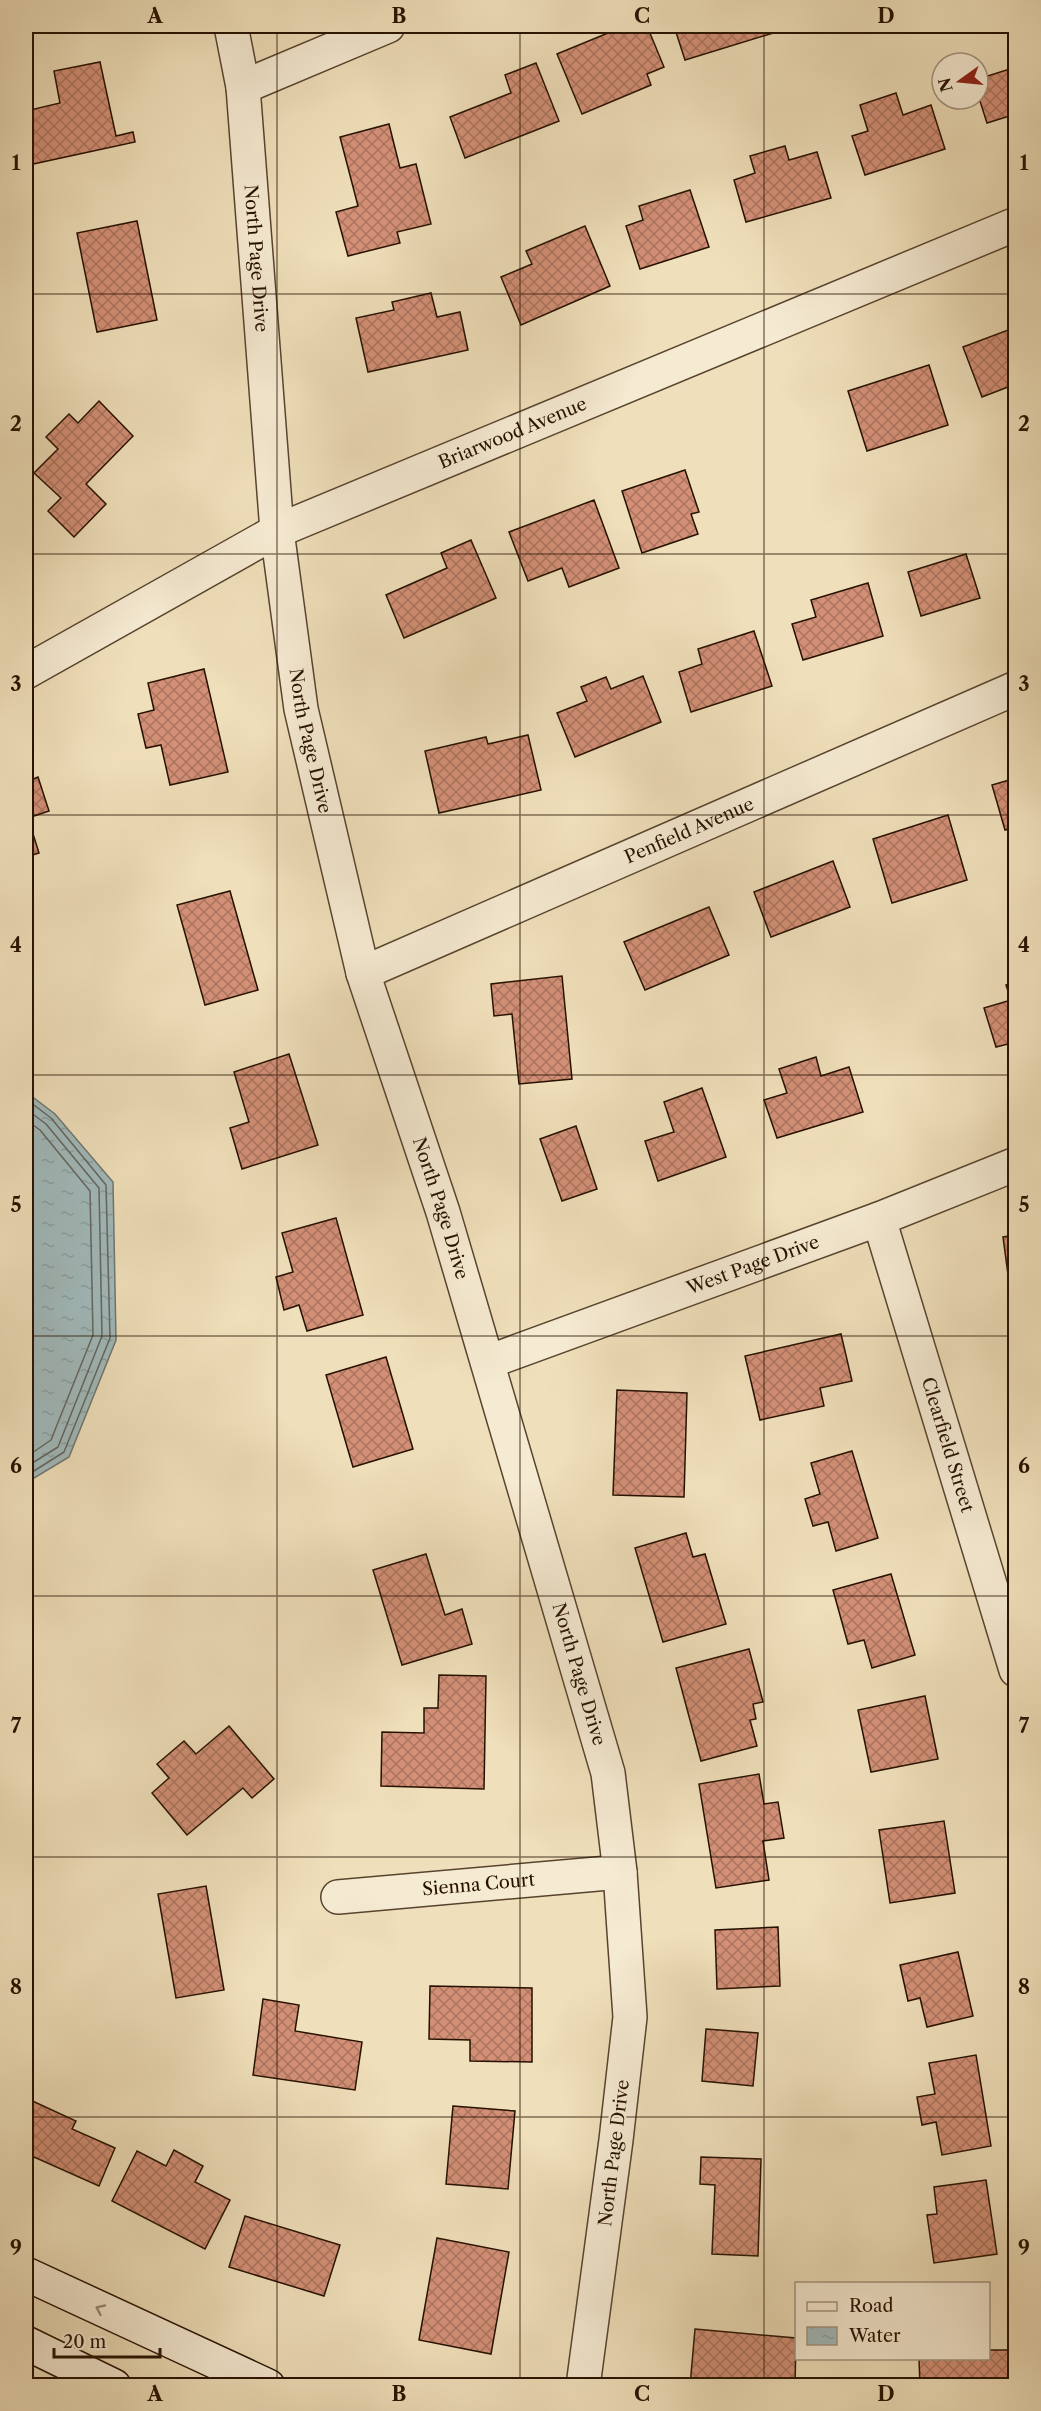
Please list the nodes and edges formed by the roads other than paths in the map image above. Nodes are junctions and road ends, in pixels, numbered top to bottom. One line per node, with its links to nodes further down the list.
1 (231, 26): 3 (street, North Page Drive)
2 (388, 26): 3 (street)
3 (243, 87): 5 (street, North Page Drive)
4 (1016, 224): 5 (street, Briarwood Avenue)
5 (277, 531): 6 (street, Briarwood Avenue); 8 (street, North Page Drive)
6 (26, 672)
7 (1016, 688): 8 (street, Penfield Avenue)
8 (363, 973): 11 (street, North Page Drive)
9 (1016, 1164): 10 (street, West Page Drive)
10 (879, 1219): 11 (street, West Page Drive); 12 (street, Clearfield Street)
11 (488, 1362): 14 (street, North Page Drive)
12 (1004, 1590): 13 (street, Clearfield Street)
13 (1016, 1670)
14 (620, 1872): 15 (street, Sienna Court); 20 (street, North Page Drive)
15 (338, 1896)
16 (26, 2274): 19 (street, one-way to 16)
17 (26, 2343): 18 (street)
18 (114, 2385)
19 (268, 2385)
20 (583, 2385)

